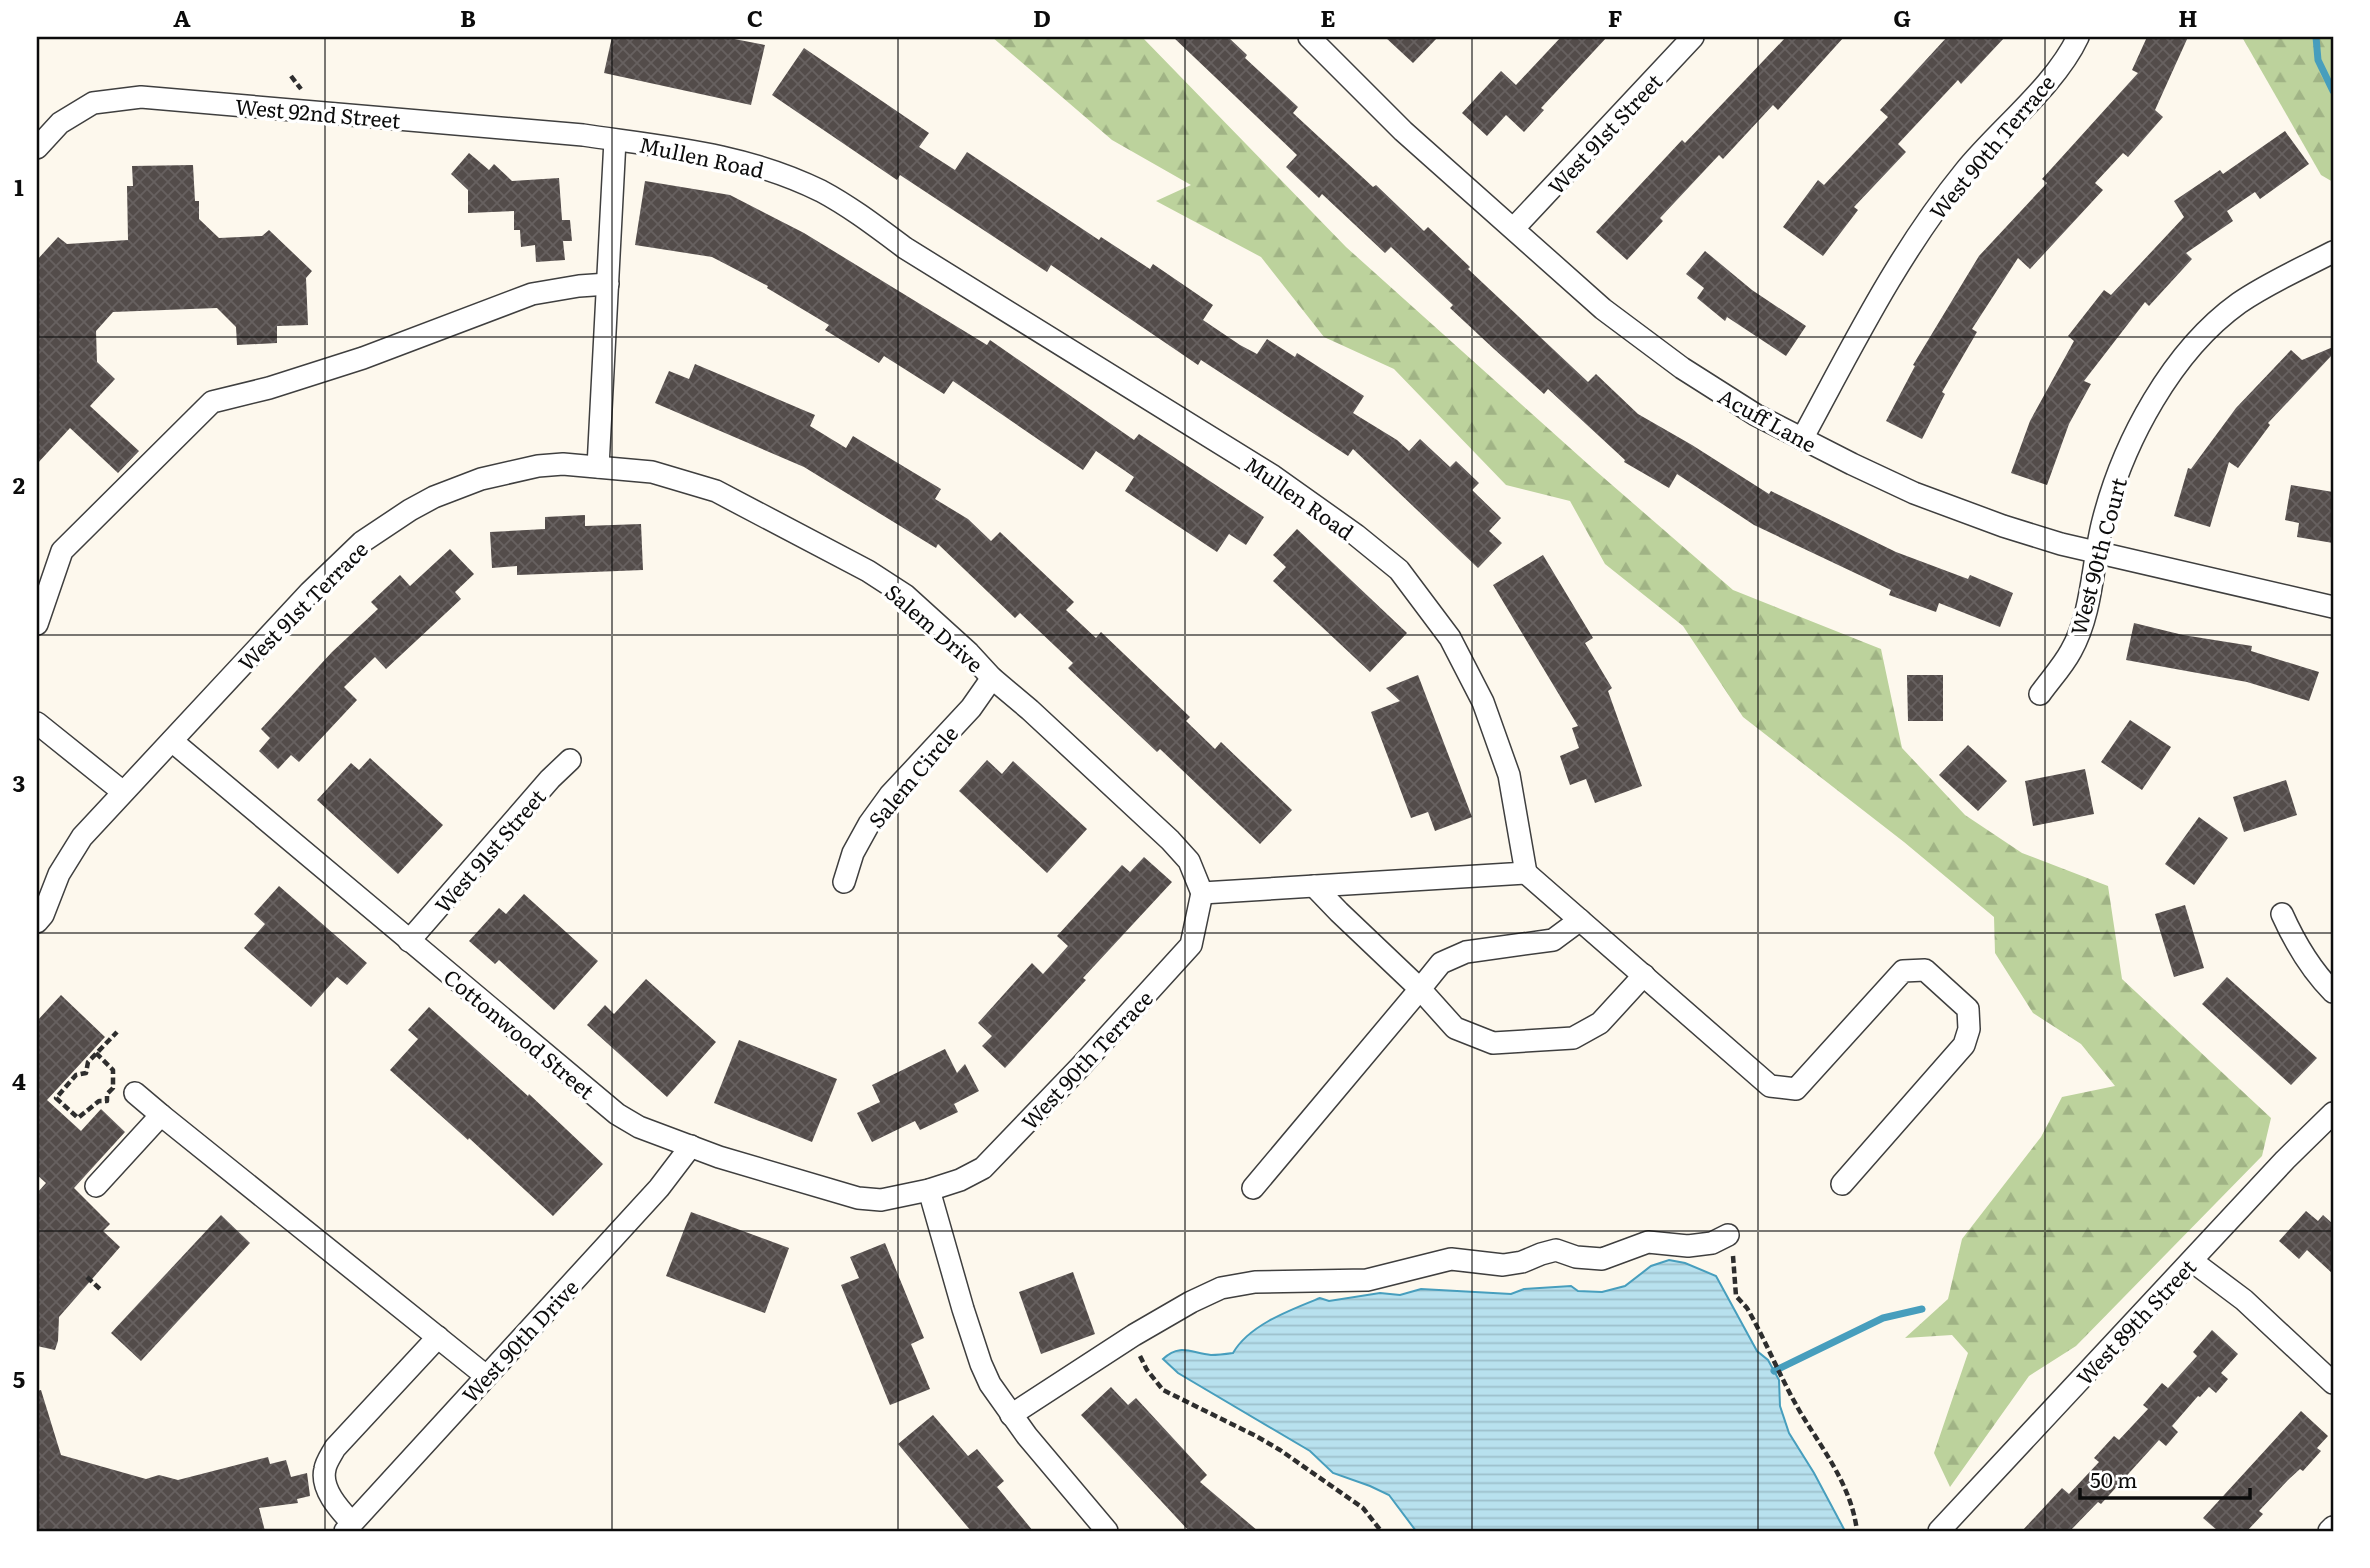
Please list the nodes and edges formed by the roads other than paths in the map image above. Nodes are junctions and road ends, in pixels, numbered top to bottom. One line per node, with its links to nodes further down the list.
1 (1309, 37): 6 (street, Acuff Lane)
2 (1693, 37): 6 (street, West 91st Street)
3 (2078, 37): 9 (street, West 90th Terrace)
4 (615, 140): 5 (street, West 92nd Street); 8 (street); 20 (street, Mullen Road)
5 (37, 148)
6 (1514, 228): 9 (street, Acuff Lane)
7 (2333, 252): 11 (street, West 90th Court)
8 (608, 284): 10 (street); 13 (street)
9 (1802, 439): 11 (street, Acuff Lane)
10 (598, 467): 14 (street, Salem Drive); 17 (street, West 91st Terrace)
11 (2097, 552): 12 (street, Acuff Lane); 15 (street, West 90th Court)
12 (2333, 607)
13 (37, 624)
14 (992, 678): 21 (street, Salem Circle); 23 (street, Salem Drive)
15 (2040, 694)
16 (37, 723): 19 (street)
17 (172, 741): 19 (street, West 91st Terrace); 27 (street, Cottonwood Street)
18 (570, 760): 27 (street, West 91st Street)
19 (124, 792): 26 (street, West 91st Terrace)
20 (1526, 873): 22 (street); 25 (street)
21 (844, 882)
22 (1314, 886): 23 (street); 29 (street)
23 (1202, 893): 38 (street, West 90th Terrace)
24 (2282, 914): 30 (street)
25 (1580, 920): 28 (street); 29 (street)
26 (37, 922)
27 (409, 941): 34 (street, Cottonwood Street)
28 (1644, 975): 29 (street); 35 (street)
29 (1420, 989): 37 (street)
30 (2333, 992)
31 (135, 1093): 33 (street)
32 (2333, 1113): 40 (street, West 89th Street)
33 (161, 1115): 36 (street); 41 (street)
34 (691, 1146): 38 (street, Cottonwood Street); 42 (street, West 90th Drive)
35 (1842, 1184)
36 (96, 1186)
37 (1253, 1188)
38 (929, 1190): 44 (street)
39 (1728, 1235): 44 (street)
40 (2192, 1261): 43 (street); 48 (street, West 89th Street)
41 (438, 1337): 42 (street); 45 (street)
42 (486, 1376): 45 (street, West 90th Drive)
43 (2333, 1383)
44 (1011, 1415): 47 (street)
45 (349, 1527)
46 (2333, 1527): 49 (street)
47 (1107, 1531)
48 (1939, 1531)
49 (2329, 1531)

